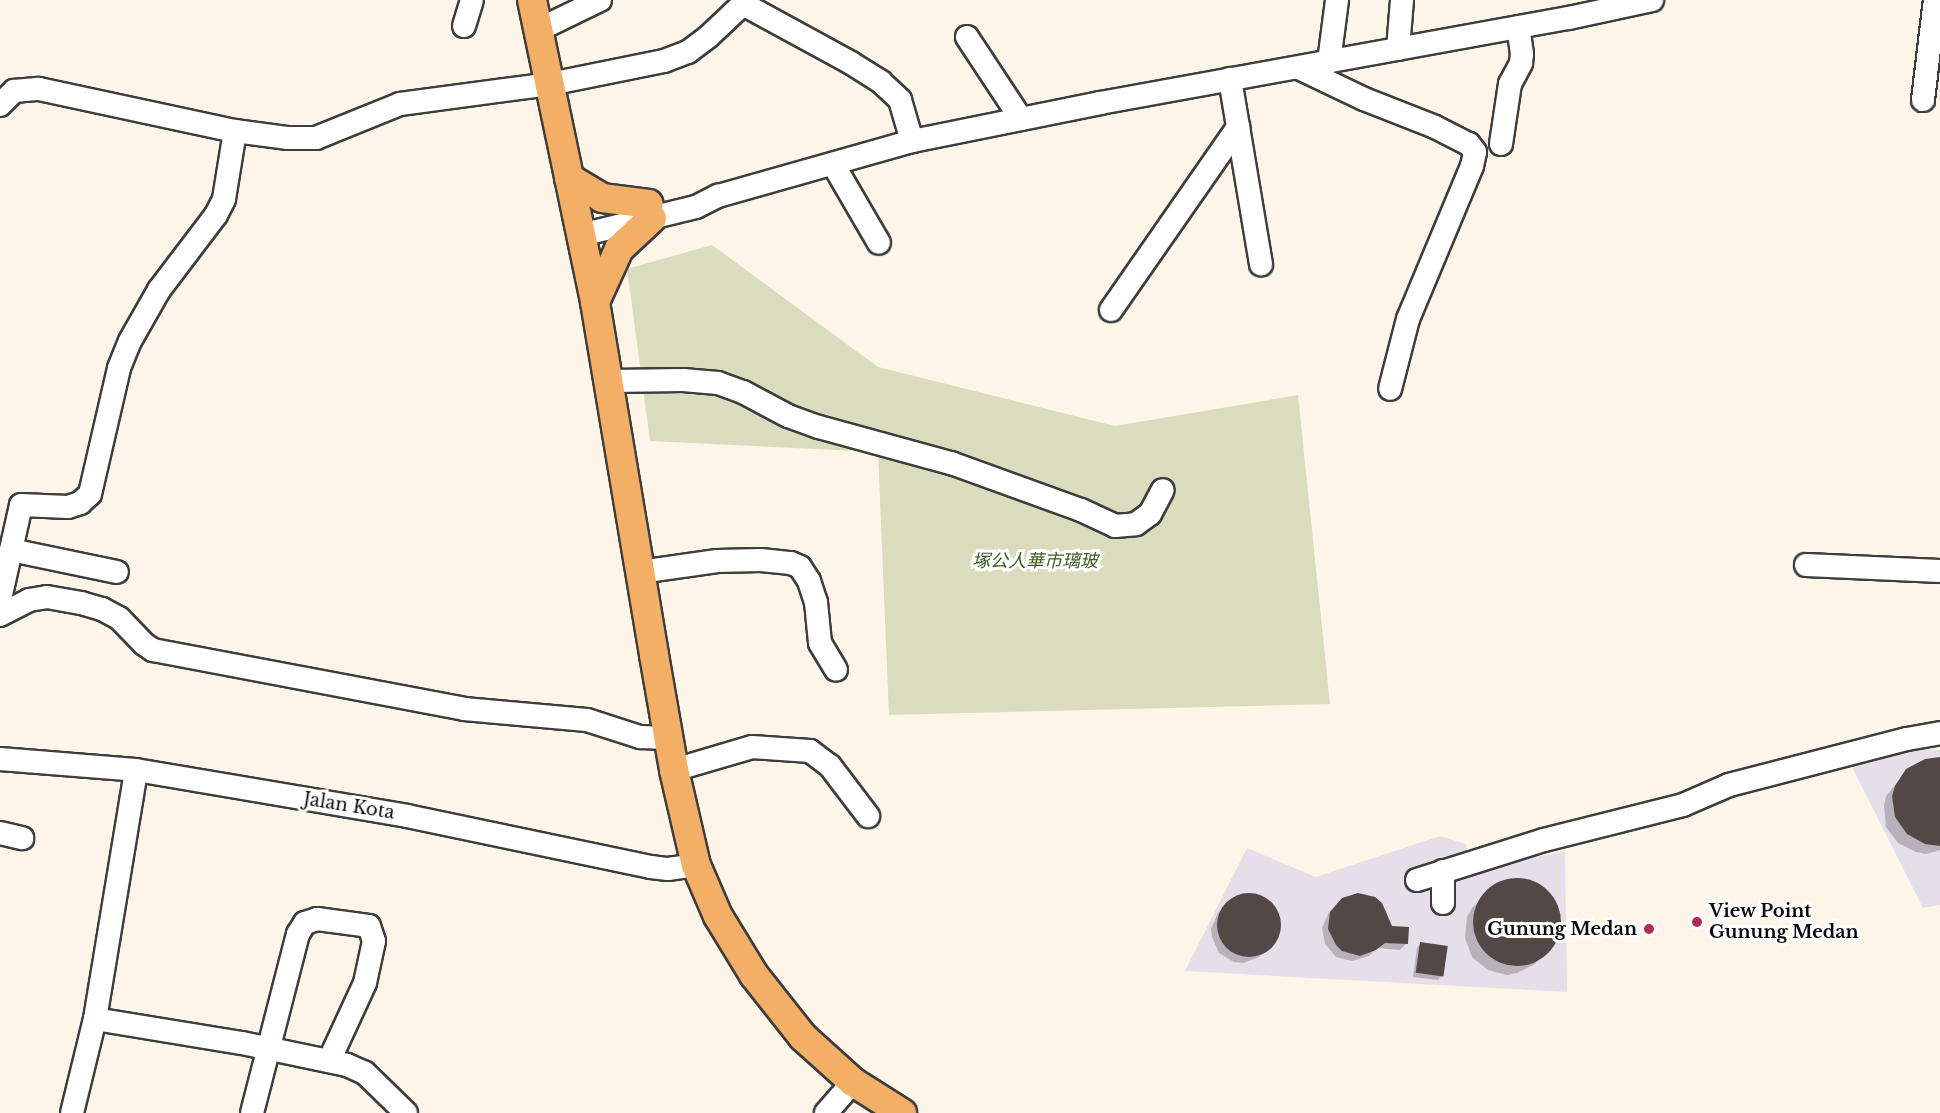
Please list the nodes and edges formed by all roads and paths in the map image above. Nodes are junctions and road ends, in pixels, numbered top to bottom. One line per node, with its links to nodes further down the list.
1 (472, 0): 10 (street)
2 (532, 0): 12 (main road)
3 (600, 0): 12 (street)
4 (1402, 0): 14 (street)
5 (1652, 0): 9 (street)
6 (1935, 0): 19 (street)
7 (1333, 1): 15 (street)
8 (743, 2): 18 (street); 24 (street)
9 (1570, 9): 11 (street)
10 (464, 26)
11 (1518, 27): 14 (street); 25 (street)
12 (538, 30): 18 (main road)
13 (967, 37): 21 (street)
14 (1398, 50): 15 (street)
15 (1329, 62): 16 (street)
16 (1299, 68): 17 (street); 35 (street)
17 (1230, 79): 21 (street); 22 (street)
18 (550, 84): 23 (street); 27 (main road)
19 (1923, 100)
20 (0, 105): 23 (street)
21 (1021, 119): 24 (street)
22 (1238, 127): 31 (street); 33 (street)
23 (234, 131): 37 (street)
24 (912, 141): 26 (street)
25 (1501, 144)
26 (833, 165): 28 (street); 30 (street)
27 (569, 178): 28 (main road); 29 (main road)
28 (650, 211): 29 (street); 32 (main road)
29 (580, 228): 32 (main road)
30 (879, 243)
31 (1261, 264)
32 (595, 302): 34 (main road)
33 (1111, 310)
34 (610, 381): 36 (street); 41 (main road)
35 (1390, 389)
36 (1163, 490)
37 (10, 505): 38 (street)
38 (11, 550): 40 (street); 43 (street)
39 (1806, 565): 42 (street)
40 (117, 572)
41 (640, 572): 45 (street); 47 (main road)
42 (1940, 572)
43 (0, 599)
44 (0, 615): 47 (street)
45 (836, 670)
46 (1940, 734): 55 (street)
47 (669, 738): 49 (main road)
48 (0, 759): 50 (street, Jalan Kota)
49 (675, 770): 51 (street); 54 (main road)
50 (136, 771): 54 (street, Jalan Kota); 58 (street)
51 (868, 816)
52 (0, 833): 53 (street)
53 (22, 838)
54 (696, 865): 61 (main road)
55 (1443, 871): 56 (street); 57 (street)
56 (1417, 880)
57 (1443, 903)
58 (95, 1019): 59 (street); 62 (street)
59 (269, 1051): 60 (street); 60 (street); 63 (street)
60 (329, 1061): 64 (street)
61 (853, 1082): 65 (street); 66 (main road)
62 (72, 1113)
63 (252, 1113)
64 (406, 1113)
65 (826, 1113)
66 (902, 1113)

